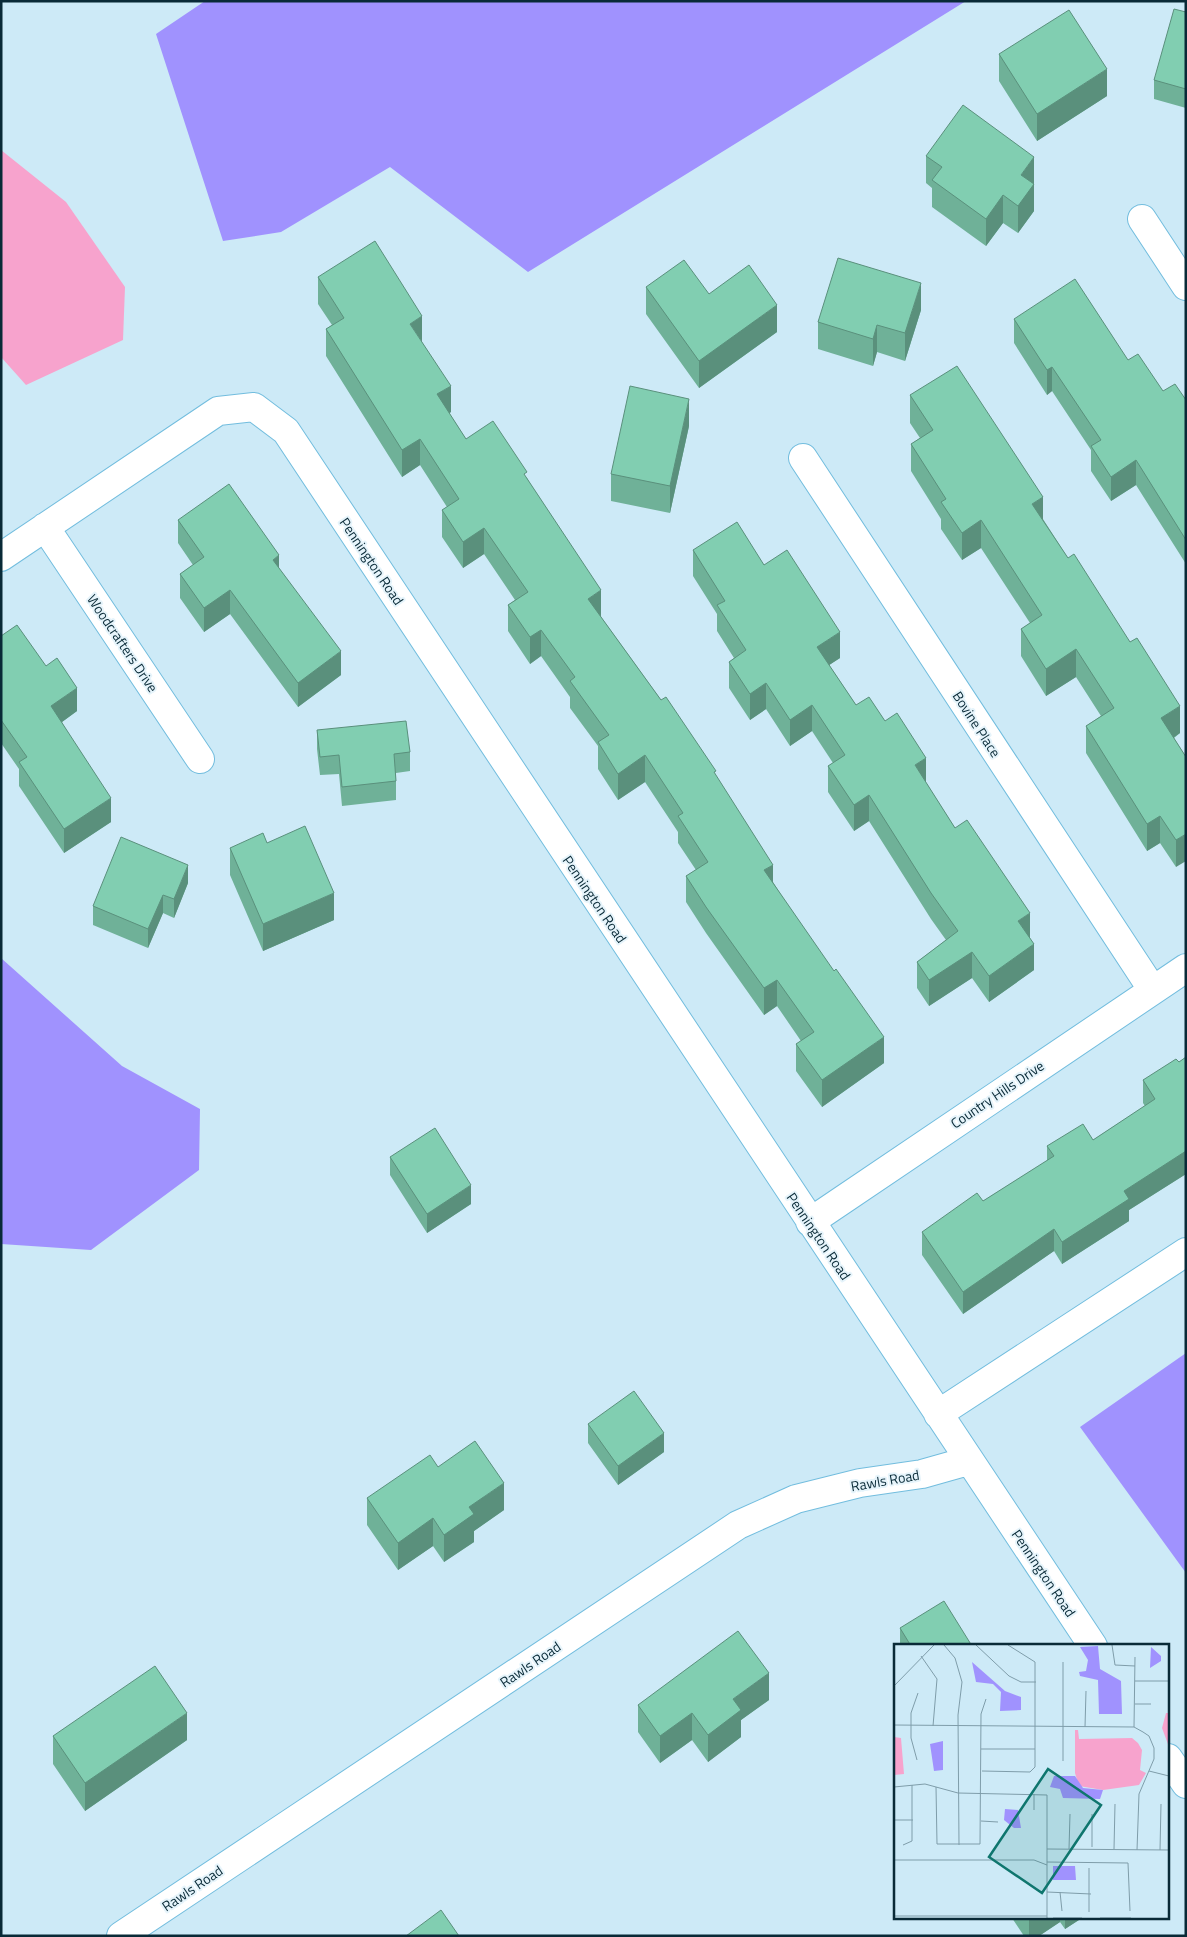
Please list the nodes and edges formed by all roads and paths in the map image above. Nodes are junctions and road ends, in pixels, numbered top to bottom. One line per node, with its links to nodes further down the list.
1 (1142, 219): 2 (street)
2 (1186, 286)
3 (803, 458): 8 (street, Bovine Place)
4 (46, 527): 5 (street, Pennington Road); 6 (street, Woodcrafters Drive); 9 (street, Pennington Road)
5 (1, 557)
6 (200, 759)
7 (1186, 968): 8 (street, Country Hills Drive)
8 (1152, 989): 9 (street, Country Hills Drive)
9 (810, 1222): 11 (street, Pennington Road)
10 (1186, 1252): 11 (street)
11 (938, 1414): 12 (street, Pennington Road)
12 (968, 1461): 13 (street, Pennington Road); 16 (street, Rawls Road)
13 (1092, 1644)
14 (1170, 1761): 15 (street)
15 (1186, 1784)
16 (121, 1936)

